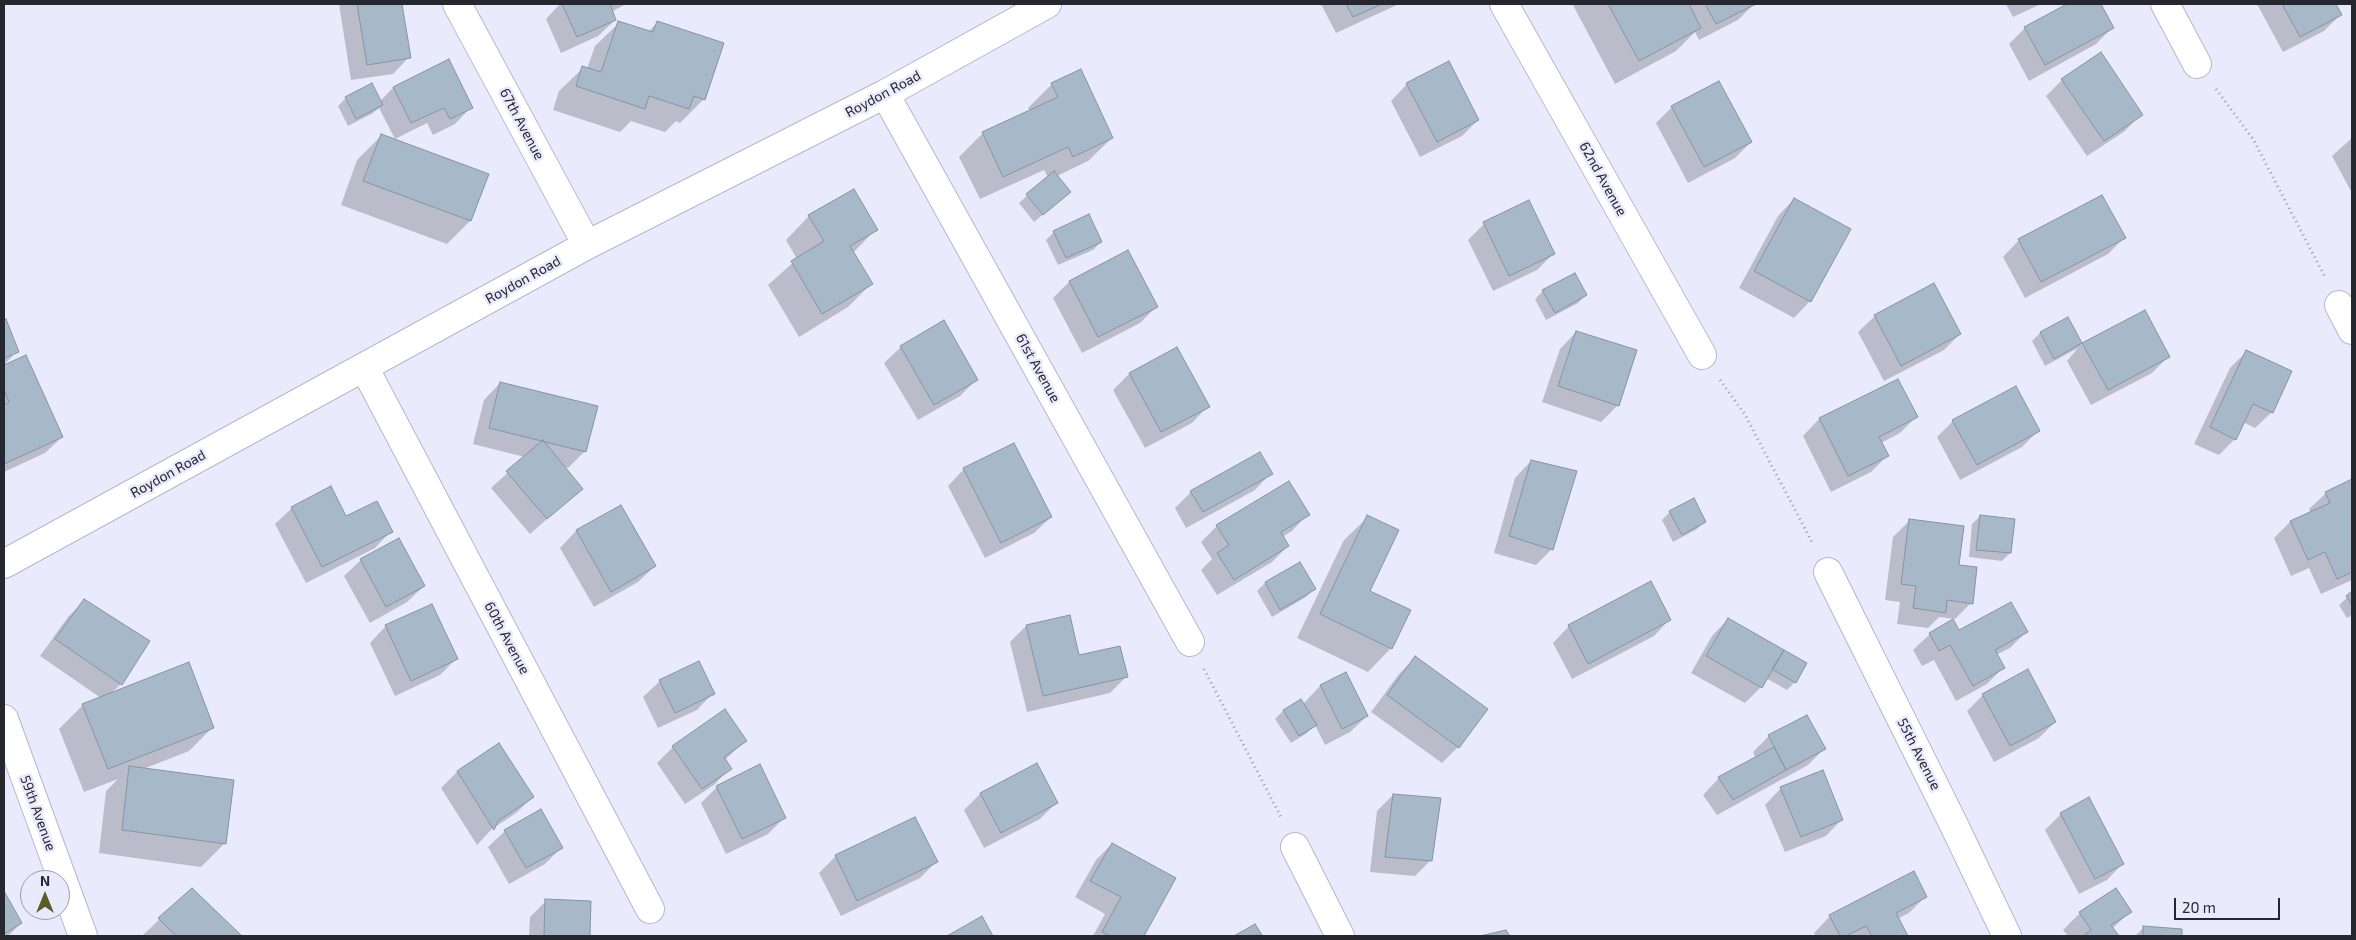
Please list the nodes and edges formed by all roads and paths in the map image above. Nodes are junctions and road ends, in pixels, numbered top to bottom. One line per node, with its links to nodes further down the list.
1 (457, 4): 7 (street, 67th Avenue)
2 (1047, 4): 6 (street, Roydon Road)
3 (1504, 4): 10 (street, 62nd Avenue)
4 (2165, 4): 5 (street)
5 (2197, 64): 8 (path)
6 (885, 94): 7 (street, Roydon Road); 14 (street, 61st Avenue)
7 (587, 245): 11 (street, Roydon Road)
8 (2339, 305): 9 (street)
9 (2352, 330)
10 (1702, 355): 13 (path)
11 (364, 367): 12 (street, Roydon Road); 17 (street, 60th Avenue)
12 (4, 564)
13 (1828, 572): 20 (street, 55th Avenue)
14 (1190, 642): 16 (path)
15 (4, 719): 18 (street, 59th Avenue)
16 (1295, 847): 19 (street)
17 (650, 909)
18 (83, 936)
19 (1340, 936)
20 (2007, 936)

